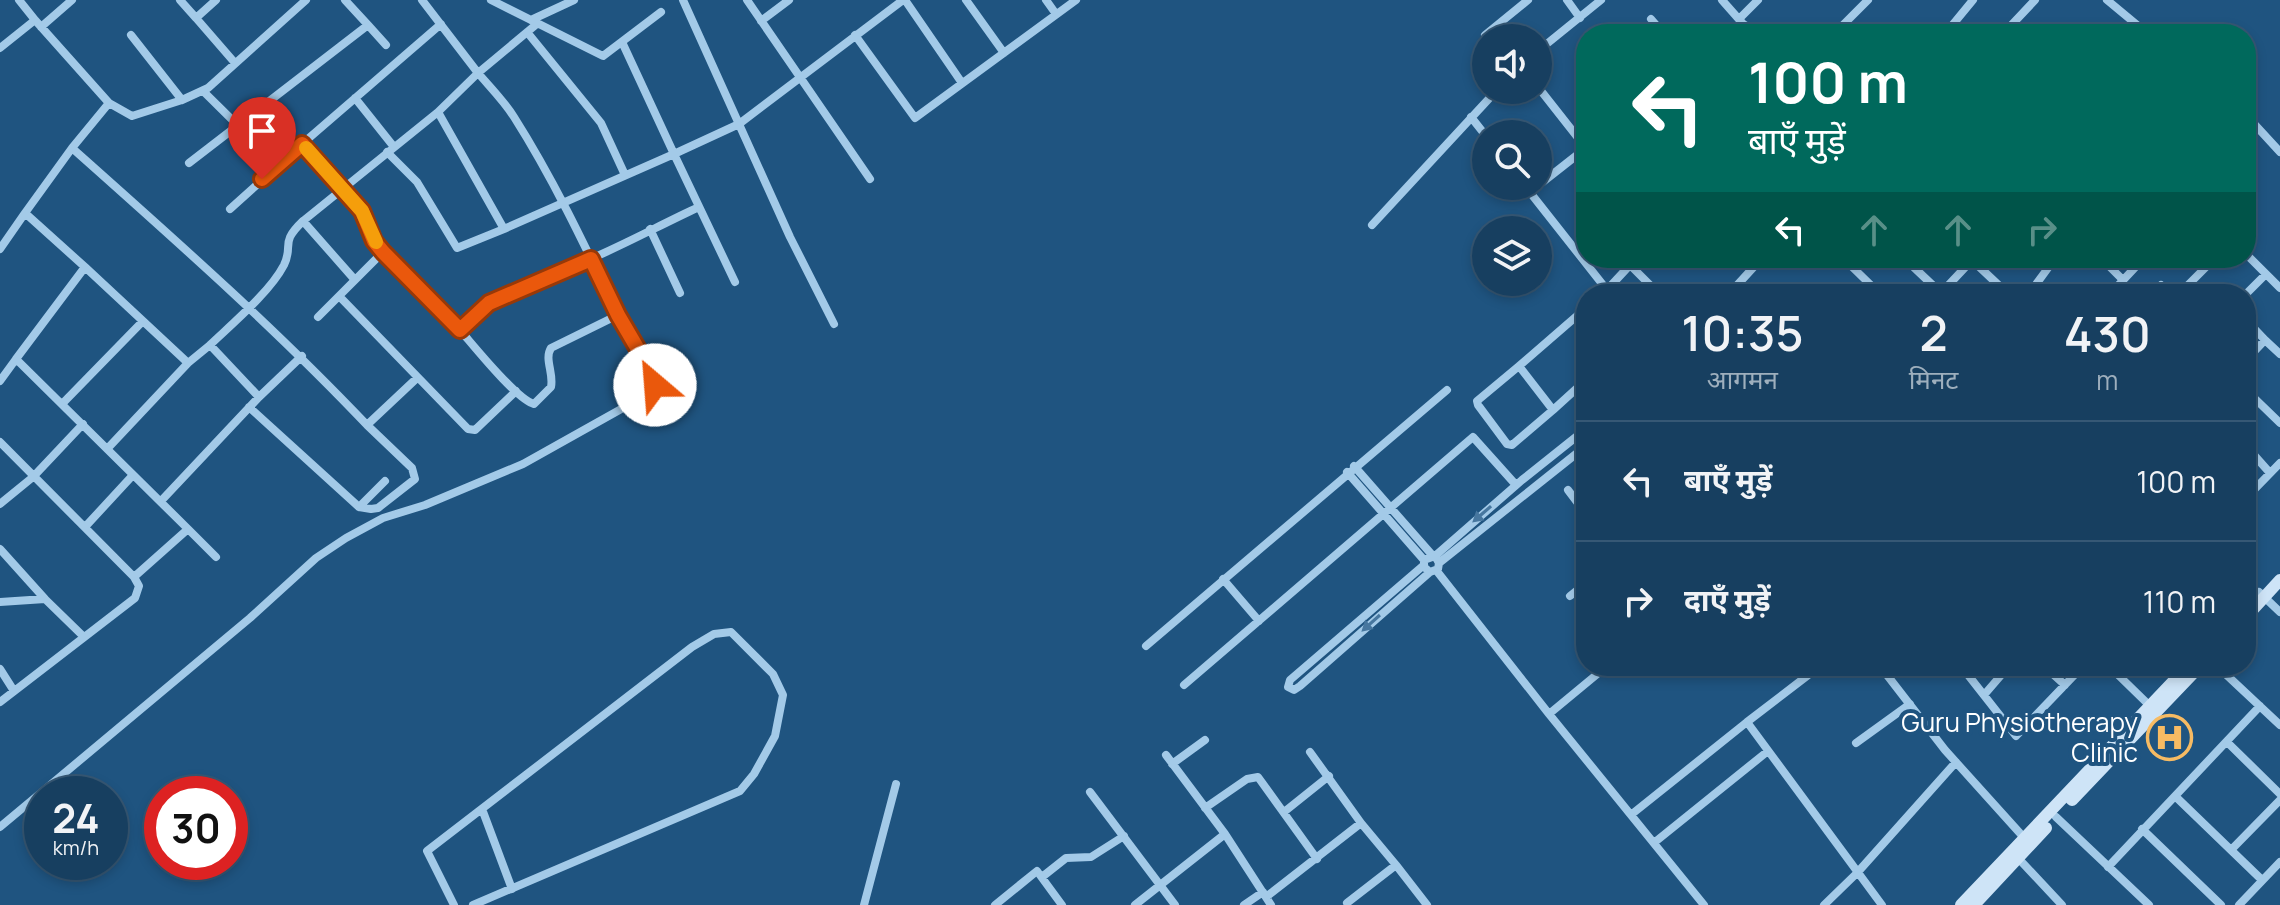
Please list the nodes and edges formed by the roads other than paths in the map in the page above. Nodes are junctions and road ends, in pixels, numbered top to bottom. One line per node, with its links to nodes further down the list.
1 (19, 0): 31 (street)
2 (72, 0): 43 (street)
3 (180, 0): 28 (street)
4 (216, 0): 28 (street)
5 (306, 0): 52 (street)
6 (345, 0): 42 (street)
7 (422, 0): 35 (street)
8 (491, 0): 33 (street)
9 (574, 0): 33 (street)
10 (683, 0): 65 (street)
11 (747, 0): 32 (street)
12 (789, 0): 32 (street)
13 (904, 0): 46 (street); 55 (street)
14 (966, 0): 51 (street)
15 (1046, 0): 27 (street)
16 (1076, 0): 27 (street)
17 (1528, 0): 36 (street)
18 (1567, 0): 29 (street)
19 (1601, 0): 29 (street)
20 (1722, 0): 34 (street)
21 (1758, 0): 34 (street)
22 (1868, 0): 38 (street)
23 (1973, 0): 39 (street)
24 (2035, 0): 40 (street)
25 (2107, 0): 41 (street)
26 (661, 12): 48 (street)
27 (1056, 14): 51 (street)
28 (196, 18): 52 (street)
29 (1580, 18): 47 (street)
30 (1651, 19): 37 (street)
31 (35, 20): 43 (street); 50 (street)
32 (761, 21): 54 (street)
33 (534, 22): 44 (street); 48 (street)
34 (1742, 22)
35 (441, 24): 53 (street); 57 (street)
36 (1499, 24)
37 (1655, 24)
38 (1844, 24)
39 (1953, 24)
40 (2012, 24)
41 (2136, 24)
42 (368, 25): 49 (street); 66 (street)
43 (41, 27): 59 (street)
44 (527, 32): 53 (street); 78 (street)
45 (131, 35): 58 (street)
46 (855, 35): 54 (street); 55 (street)
47 (1552, 40)
48 (622, 42): 73 (street)
49 (386, 45)
50 (0, 48)
51 (1004, 53): 55 (street)
52 (235, 63): 56 (street)
53 (478, 73): 62 (street); 82 (street)
54 (800, 78): 65 (street); 79 (street)
55 (962, 83)
56 (203, 91): 58 (street); 66 (street)
57 (355, 98): 69 (street); 71 (street)
58 (182, 100): 59 (street)
59 (109, 103): 70 (street)
60 (1484, 104): 63 (street)
61 (1551, 104): 68 (street)
62 (438, 112): 71 (street); 88 (street)
63 (1471, 117): 64 (street); 87 (street)
64 (1473, 120)
65 (739, 124): 73 (street); 130 (street)
66 (238, 125): 75 (street); 76 (street)
67 (2256, 126): 72 (street)
68 (1576, 135)
69 (302, 144): 76 (street); 80 (street)
70 (72, 148): 85 (street); 125 (street)
71 (390, 149): 80 (street); 88 (street)
72 (2280, 152)
73 (674, 154): 78 (street); 83 (street)
74 (1576, 155): 77 (street)
75 (189, 163)
76 (278, 165): 84 (street)
77 (1552, 172)
78 (625, 175): 82 (street)
79 (870, 179)
80 (341, 187): 86 (street); 91 (street)
81 (1535, 200): 92 (street)
82 (564, 204): 88 (street); 93 (street)
83 (699, 207): 89 (street); 110 (street)
84 (230, 209)
85 (25, 213): 90 (street); 95 (street)
86 (303, 221): 108 (street); 125 (street)
87 (1372, 225)
88 (504, 229)
89 (650, 229): 93 (street); 123 (street)
90 (0, 249)
91 (383, 252): 108 (street); 131 (street)
92 (1576, 254)
93 (591, 259): 126 (street); 131 (street)
94 (2256, 264): 107 (street)
95 (85, 267): 129 (street); 138 (street)
96 (1587, 268): 111 (street)
97 (1627, 268): 112 (street)
98 (1633, 268): 113 (street)
99 (1753, 268): 114 (street)
100 (1853, 268): 115 (street)
101 (1918, 268): 116 (street)
102 (1965, 268): 117 (street)
103 (1982, 268): 118 (street)
104 (2111, 268): 109 (street)
105 (2134, 268): 109 (street)
106 (2205, 268): 120 (street)
107 (2266, 274): 121 (street); 122 (street)
108 (355, 280): 124 (street)
109 (2123, 280): 119 (street)
110 (735, 282)
111 (1599, 284)
112 (1612, 284)
113 (1649, 284)
114 (1738, 284)
115 (1869, 284)
116 (1933, 284)
117 (1950, 284)
118 (1998, 284)
119 (2119, 284)
120 (2189, 284)
121 (2256, 284)
122 (2280, 288)
123 (680, 293)
124 (339, 296): 127 (street); 141 (street)
125 (250, 307): 134 (street); 137 (street)
126 (618, 315): 145 (street); 240 (street)
127 (318, 317)
128 (1576, 317): 140 (street)
129 (143, 321): 139 (street); 148 (street)
130 (834, 324)
131 (460, 330): 145 (street)
132 (2256, 331): 133 (street)
133 (2265, 340): 135 (street); 136 (street)
134 (210, 345): 139 (street); 146 (street)
135 (2256, 349)
136 (2280, 354)
137 (302, 356): 146 (street); 153 (street)
138 (16, 359): 142 (street); 148 (street)
139 (188, 363): 156 (street)
140 (1519, 366): 150 (street); 150 (street)
141 (417, 378): 145 (street); 153 (street)
142 (0, 381)
143 (1576, 389): 150 (street)
144 (1447, 390): 160 (street)
145 (516, 391)
146 (259, 397): 149 (street)
147 (2256, 400): 151 (street)
148 (62, 404): 152 (street)
149 (249, 407): 168 (street); 171 (street)
150 (1553, 410)
151 (2280, 423)
152 (83, 424): 156 (street); 163 (street)
153 (367, 425): 171 (street)
154 (1576, 437): 165 (street)
155 (0, 442): 163 (street)
156 (108, 448): 162 (street)
157 (1576, 454): 177 (street)
158 (2256, 457): 161 (street)
159 (2280, 463): 161 (street)
160 (1351, 469): 172 (street); 180 (street)
161 (2270, 473): 166 (street)
162 (133, 475): 168 (street); 173 (street)
163 (33, 477): 170 (street); 173 (street)
164 (385, 481): 171 (street)
165 (1516, 485): 172 (street); 177 (street, one-way to 177)
166 (2256, 488)
167 (1568, 490): 169 (street)
168 (161, 501): 174 (street)
169 (1576, 501)
170 (0, 504)
171 (359, 507)
172 (1387, 510): 177 (street); 190 (street)
173 (85, 527): 179 (street)
174 (188, 529): 176 (street); 179 (street)
175 (0, 549): 186 (street)
176 (216, 557)
177 (1432, 563): 193 (street); 194 (street, one-way to 194); 215 (street)
178 (2280, 570): 183 (street)
179 (134, 577): 191 (street)
180 (1223, 579): 190 (street); 192 (street)
181 (2280, 580): 183 (street)
182 (1576, 591): 184 (street)
183 (2261, 595): 185 (street); 188 (street); 189 (street)
184 (1570, 596)
185 (2256, 598)
186 (45, 599): 187 (street); 191 (street)
187 (0, 602)
188 (2256, 602)
189 (2280, 612)
190 (1259, 621): 207 (street)
191 (84, 637): 209 (street)
192 (1146, 646)
193 (1326, 648): 194 (street); 194 (street)
194 (1334, 657)
195 (0, 669): 209 (street)
196 (1595, 676): 215 (street)
197 (1807, 676): 216 (street)
198 (1890, 676): 212 (street)
199 (1969, 676): 210 (street)
200 (2000, 676): 210 (street)
201 (2055, 676): 208 (street)
202 (2074, 676): 208 (street)
203 (2119, 676): 213 (street)
204 (2178, 676): 213 (street)
205 (2190, 676): 238 (street)
206 (2228, 676): 214 (street)
207 (1184, 685)
208 (2065, 685): 218 (street)
209 (14, 691): 211 (street)
210 (1984, 695): 218 (street)
211 (0, 702)
212 (1910, 704): 221 (street); 226 (street)
213 (2150, 706): 244 (street)
214 (2260, 706): 217 (street); 220 (street)
215 (1549, 714): 237 (street)
216 (1747, 722): 223 (street); 237 (street)
217 (2280, 725)
218 (2016, 736): 222 (street)
219 (1205, 740): 227 (street)
220 (2227, 742): 231 (street); 232 (street)
221 (1856, 743)
222 (2008, 744)
223 (1768, 751): 245 (street); 252 (street)
224 (1310, 752): 228 (street)
225 (1166, 755): 227 (street)
226 (1956, 762): 244 (street); 252 (street)
227 (1172, 764): 234 (street)
228 (1329, 776): 236 (street); 239 (street)
229 (896, 784): 261 (street)
230 (1090, 792): 243 (street)
231 (2280, 794)
232 (2175, 796): 241 (street); 246 (street)
233 (2280, 800): 246 (street)
234 (1205, 808): 236 (street); 242 (street)
235 (482, 809): 256 (street); 256 (street); 259 (street)
236 (1284, 812): 248 (street)
237 (1632, 814): 245 (street)
238 (2056, 817): 244 (street); 251 (street)
239 (1361, 823): 248 (street); 250 (street)
240 (0, 827)
241 (2142, 829): 251 (street); 275 (street)
242 (1225, 834): 255 (street); 257 (street)
243 (1124, 836): 253 (street); 255 (street)
244 (2028, 841): 247 (street); 271 (street)
245 (1655, 842): 268 (street)
246 (2231, 850): 254 (street)
247 (2018, 858): 272 (street); 273 (street)
248 (1317, 859): 257 (street)
249 (2280, 862): 254 (street)
250 (1396, 865): 258 (street); 267 (street)
251 (2108, 867): 274 (street)
252 (1857, 873): 269 (street); 270 (street)
253 (1042, 877): 262 (street); 263 (street)
254 (2262, 880): 276 (street)
255 (1161, 886): 264 (street); 265 (street)
256 (512, 889): 260 (street)
257 (1267, 898): 266 (street)
258 (1346, 904)
259 (454, 905)
260 (473, 905)
261 (864, 905)
262 (995, 905)
263 (1062, 905)
264 (1135, 905)
265 (1175, 905)
266 (1244, 905)
267 (1427, 905)
268 (1704, 905)
269 (1824, 905)
270 (1882, 905)
271 (1961, 905)
272 (1974, 905)
273 (2062, 905)
274 (2149, 905)
275 (2221, 905)
276 (2239, 905)

